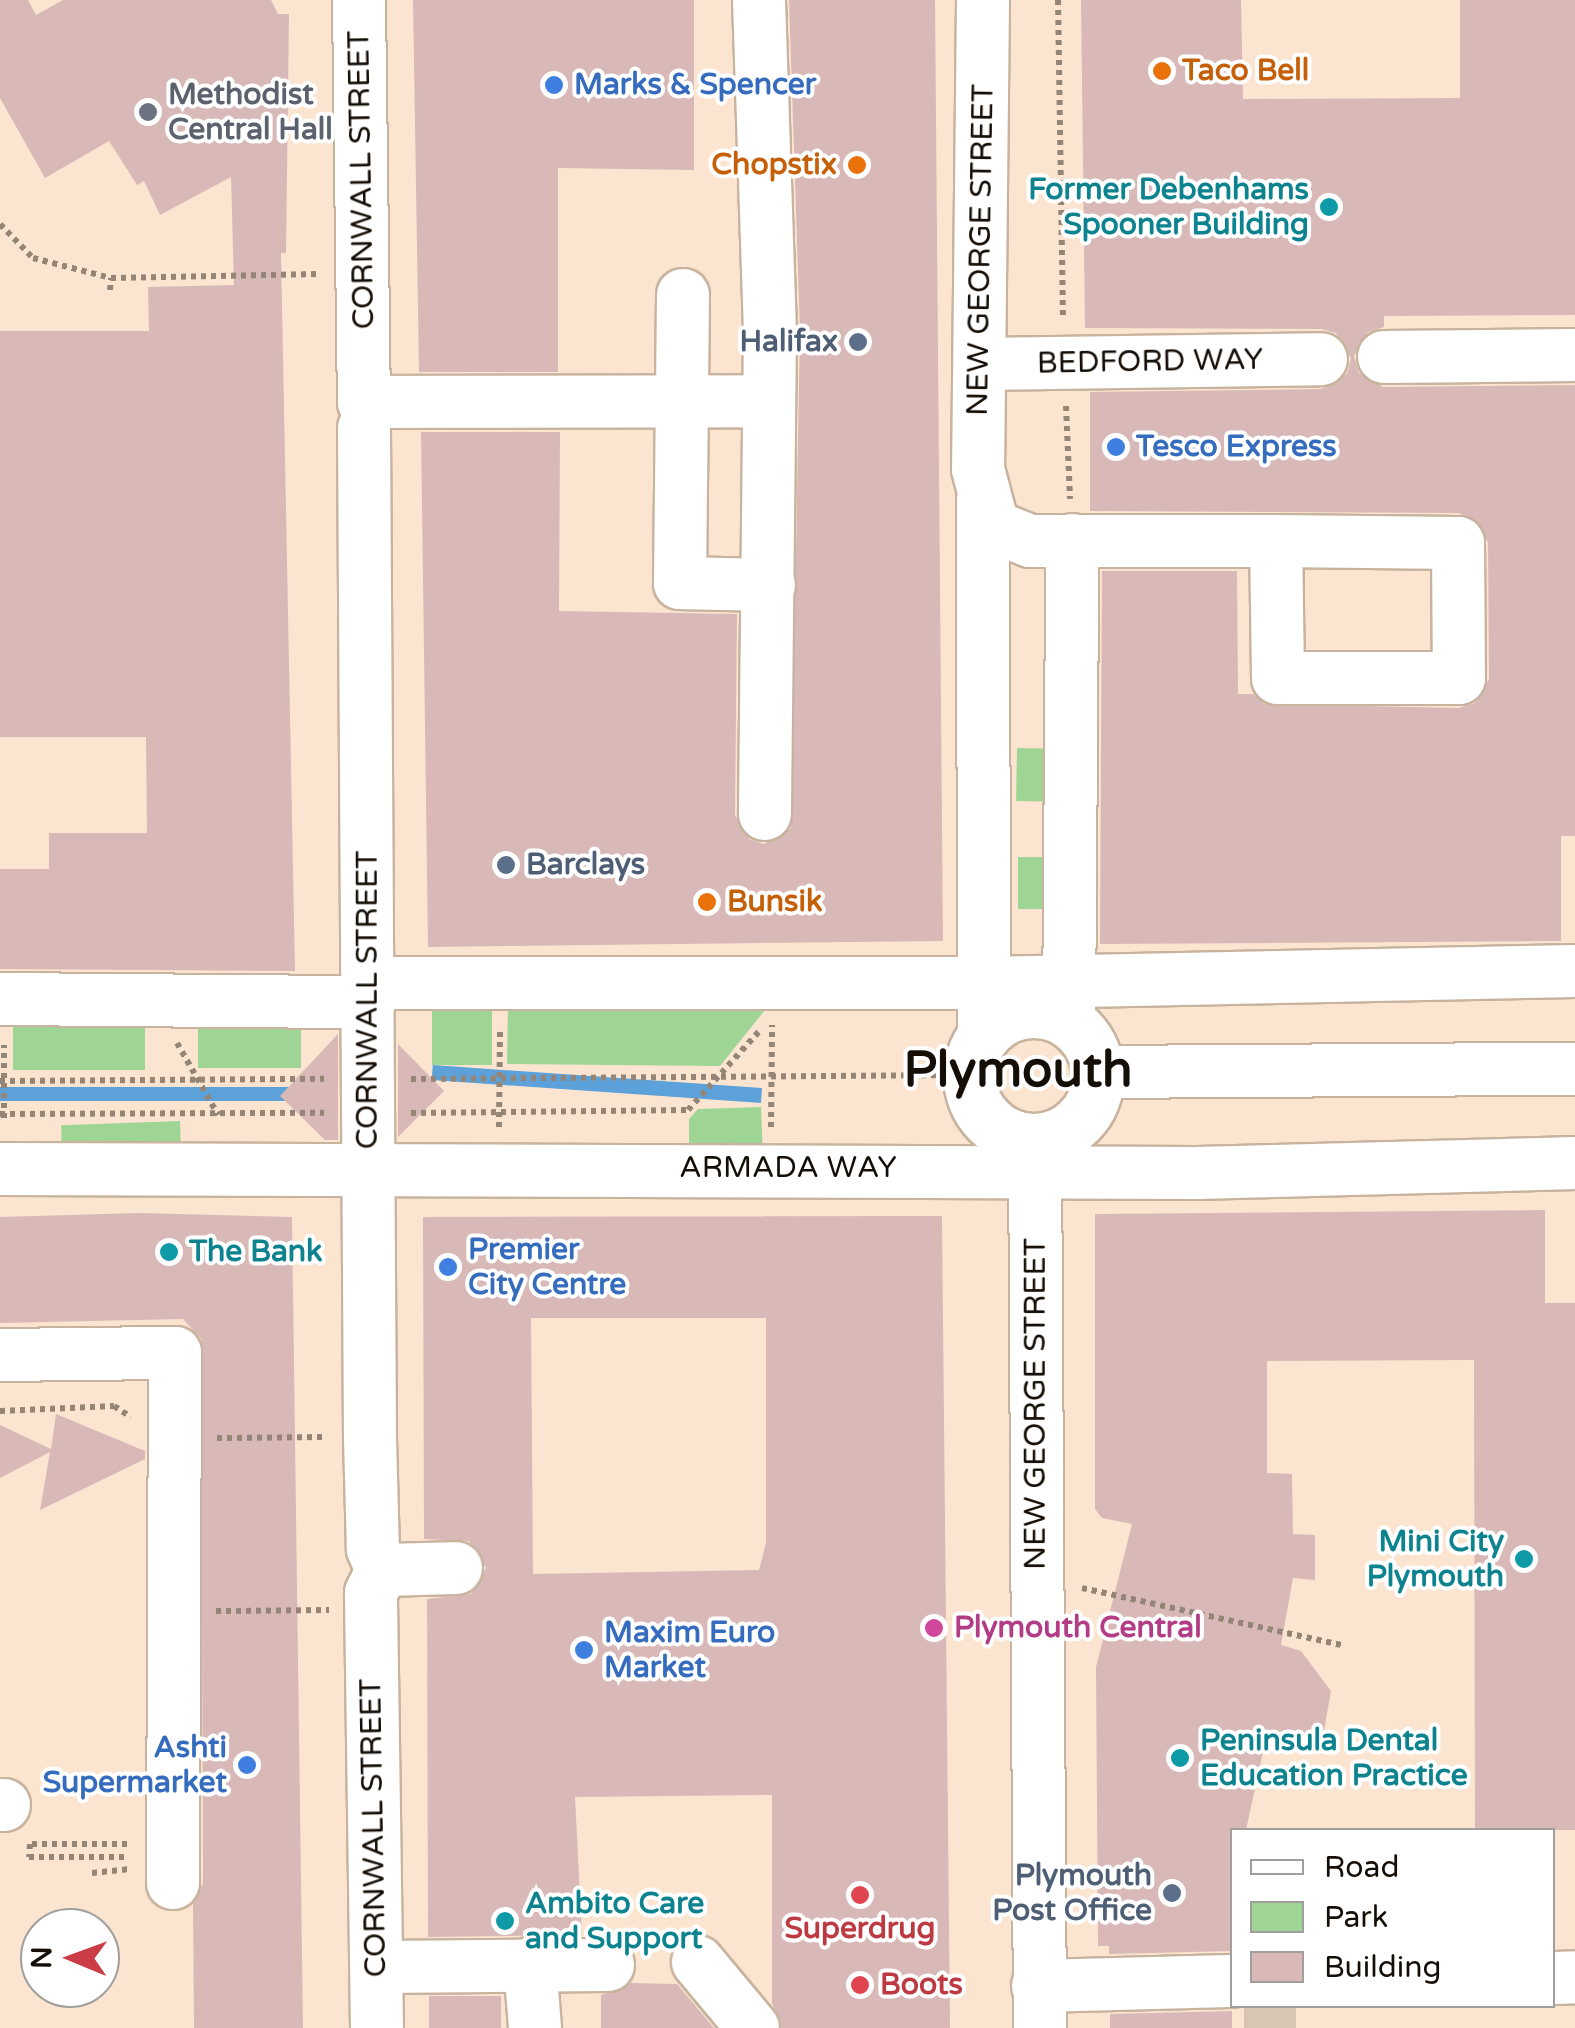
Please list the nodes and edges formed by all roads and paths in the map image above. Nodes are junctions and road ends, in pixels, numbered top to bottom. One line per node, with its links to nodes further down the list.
1 (359, 0): 6 (street, CORNWALL STREET)
2 (760, 0): 16 (street)
3 (983, 0): 14 (street, NEW GEORGE STREET)
4 (1058, 0): 13 (path)
5 (0, 224): 7 (path)
6 (365, 274): 7 (path); 15 (street, CORNWALL STREET)
7 (111, 278): 8 (path)
8 (110, 290)
9 (682, 296): 15 (street)
10 (1575, 355): 11 (street)
11 (1384, 358)
12 (1320, 359): 13 (street, BEDFORD WAY)
13 (1064, 363): 14 (street, BEDFORD WAY); 19 (path)
14 (980, 364): 18 (street, NEW GEORGE STREET)
15 (682, 400): 16 (street); 21 (street)
16 (768, 400): 21 (street)
17 (364, 428): 26 (street, CORNWALL STREET)
18 (982, 500): 19 (street); 25 (street, NEW GEORGE STREET)
19 (1072, 540): 20 (street); 29 (street)
20 (1276, 541)
21 (769, 585): 22 (street)
22 (764, 814)
23 (1575, 971): 29 (street)
24 (500, 983): 25 (street); 26 (street); 34 (path)
25 (984, 983): 29 (street); 30 (street, NEW GEORGE STREET)
26 (369, 992): 28 (street); 38 (street, CORNWALL STREET)
27 (2, 999): 28 (street); 37 (path)
28 (153, 1000): 36 (path)
29 (1070, 1002): 30 (street); 32 (street)
30 (977, 1056): 33 (path); 42 (street)
31 (1575, 1069): 32 (street)
32 (1098, 1072): 42 (street)
33 (772, 1075): 35 (path); 35 (path); 47 (path)
34 (500, 1078): 35 (path); 38 (path); 39 (path)
35 (718, 1078): 39 (path)
36 (198, 1080): 37 (path); 38 (path); 40 (path)
37 (2, 1081): 41 (path)
38 (369, 1096): 39 (path); 40 (path); 44 (street, CORNWALL STREET)
39 (499, 1112): 46 (path)
40 (216, 1113): 41 (path); 45 (path)
41 (2, 1114): 48 (path)
42 (1035, 1155): 43 (street, ARMADA WAY); 47 (street, ARMADA WAY); 55 (street, NEW GEORGE STREET)
43 (1575, 1164)
44 (368, 1167): 45 (street, ARMADA WAY); 46 (street, ARMADA WAY); 53 (street, CORNWALL STREET)
45 (249, 1168): 48 (street, ARMADA WAY)
46 (498, 1168): 47 (street, ARMADA WAY)
47 (770, 1168)
48 (2, 1169)
49 (0, 1355): 52 (street)
50 (0, 1411): 51 (path)
51 (124, 1416)
52 (175, 1438): 53 (path); 57 (street)
53 (370, 1438): 56 (street, CORNWALL STREET)
54 (456, 1568): 56 (street)
55 (1037, 1579): 58 (path); 65 (street, NEW GEORGE STREET)
56 (376, 1589): 57 (path); 63 (street, CORNWALL STREET)
57 (174, 1611): 59 (street)
58 (1345, 1646)
59 (161, 1861): 59 (path)
60 (698, 1962): 68 (street)
61 (530, 1964): 62 (street); 63 (street); 67 (street)
62 (608, 1965)
63 (377, 1967): 66 (street, CORNWALL STREET)
64 (1230, 1980): 65 (street)
65 (1039, 2007)
66 (378, 2028)
67 (535, 2028)
68 (753, 2028)

